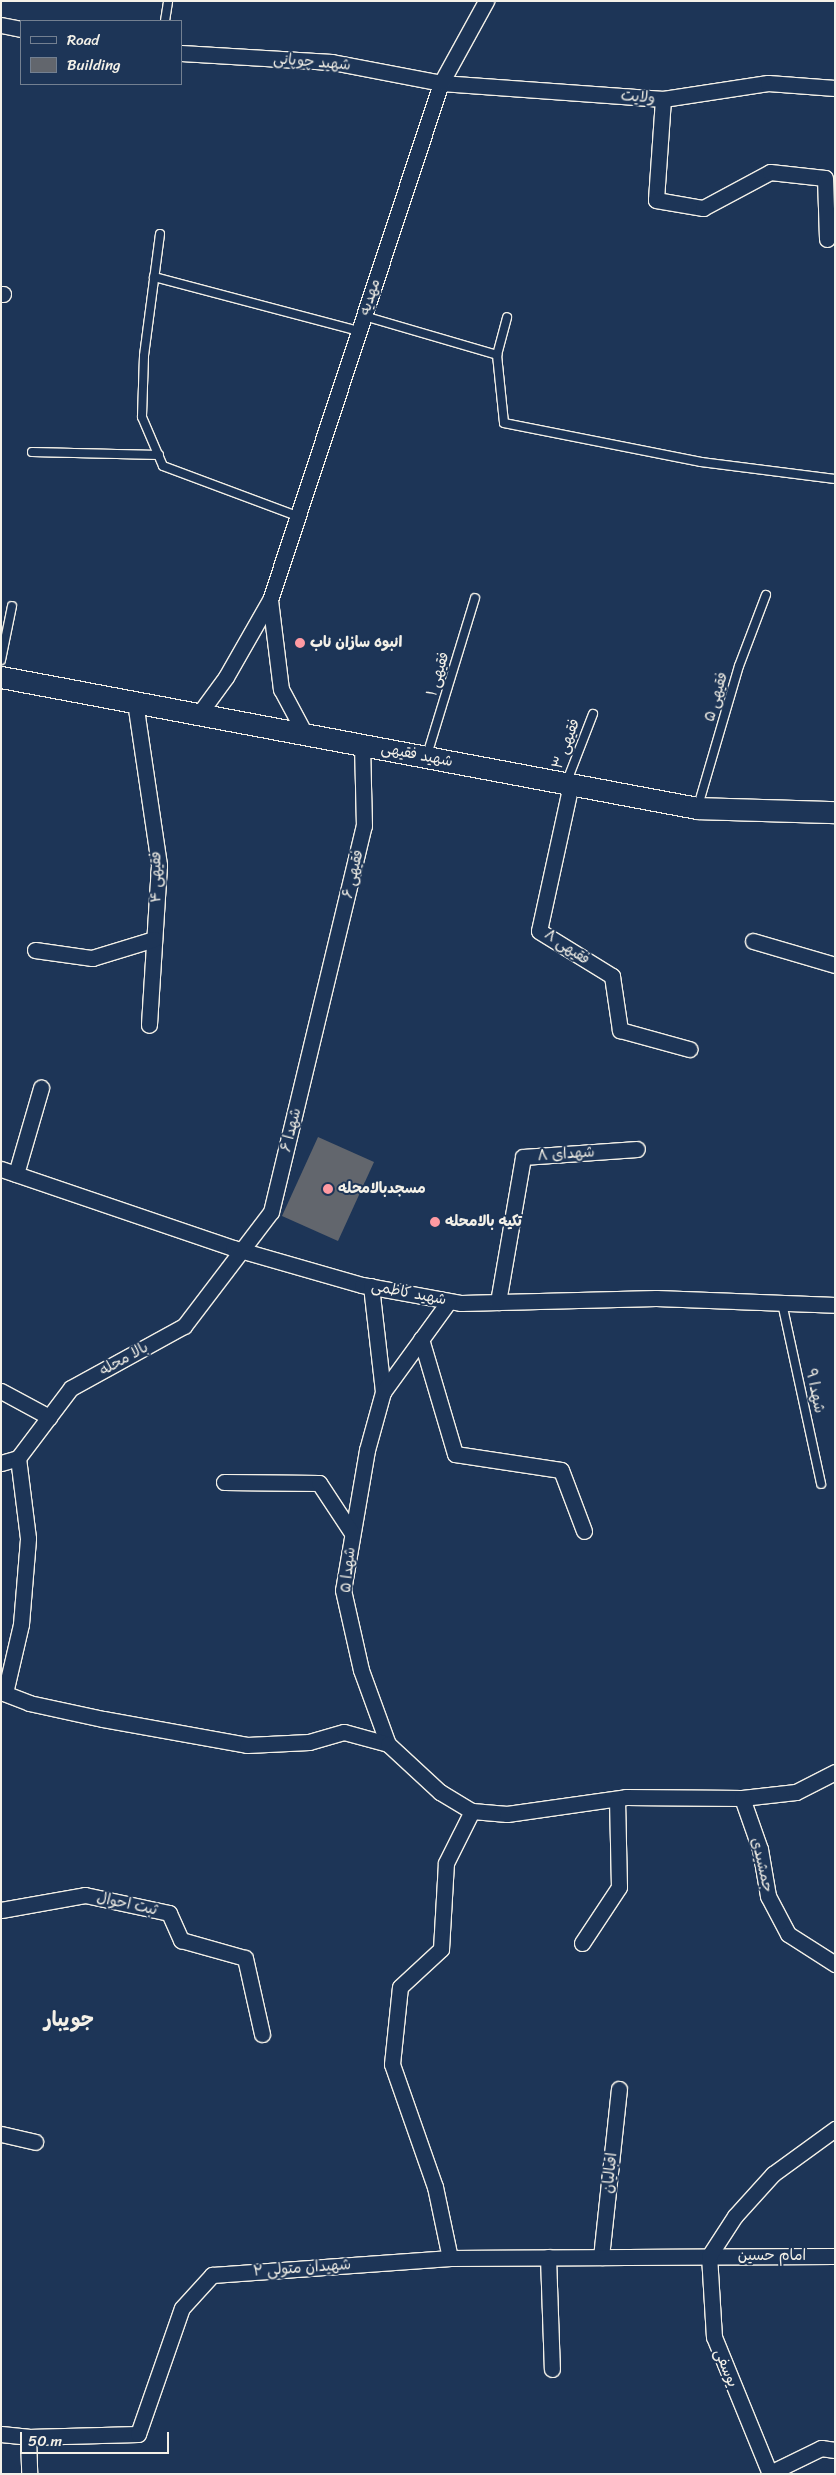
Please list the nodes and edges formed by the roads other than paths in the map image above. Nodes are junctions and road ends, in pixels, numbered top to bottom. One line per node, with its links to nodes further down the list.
1 (168, 1): 3 (lane)
2 (486, 1): 7 (street, مهدیه)
3 (166, 20)
4 (1, 25): 5 (street)
5 (20, 29)
6 (182, 53): 7 (street, شهید چوپانی)
7 (441, 83): 9 (street, ولایت); 13 (street, مهدیه)
8 (835, 88): 9 (street, ولایت)
9 (663, 99): 11 (street)
10 (160, 234): 12 (lane)
11 (827, 239)
12 (154, 277): 15 (lane); 18 (lane)
13 (364, 316): 15 (street, مهدیه); 16 (lane)
14 (507, 317): 16 (lane)
15 (358, 331): 20 (street, مهدیه)
16 (497, 355): 19 (lane)
17 (32, 452): 18 (lane)
18 (159, 455): 20 (lane)
19 (835, 479)
20 (298, 516): 23 (street, مهدیه)
21 (766, 594): 34 (lane, فقیهی ۵)
22 (475, 598): 32 (lane, فقیهی ۱)
23 (270, 600): 28 (street); 30 (street)
24 (12, 606): 25 (lane)
25 (1, 660)
26 (1, 677): 27 (main road, شهید فقیهی)
27 (135, 702): 28 (main road, شهید فقیهی); 36 (street, فقیهی ۴)
28 (199, 714): 30 (main road, شهید فقیهی)
29 (593, 714): 33 (lane, فقیهی ۳)
30 (305, 734): 31 (main road, شهید فقیهی)
31 (362, 744): 32 (main road, شهید فقیهی); 40 (street, فقیهی ۶)
32 (427, 757): 33 (main road, شهید فقیهی)
33 (568, 784): 34 (main road, شهید فقیهی); 42 (street, فقیهی ۸)
34 (698, 808): 35 (main road, شهید فقیهی)
35 (835, 812)
36 (154, 939): 38 (street); 41 (street, فقیهی ۴)
37 (753, 941): 39 (street)
38 (35, 950)
39 (835, 965)
40 (322, 1002): 46 (street, شهدا ۶)
41 (149, 1025)
42 (689, 1049)
43 (41, 1088): 45 (street)
44 (637, 1149): 49 (street, شهدای ۸)
45 (8, 1171): 46 (street, شهید کاظمی)
46 (244, 1251): 47 (street, شهید کاظمی); 55 (street, بالا محله)
47 (371, 1286): 48 (street, شهید کاظمی); 54 (street, شهدا ۵)
48 (449, 1301): 49 (street, شهید کاظمی); 52 (street, شهدا ۵)
49 (498, 1302): 50 (street, شهید کاظمی)
50 (782, 1303): 51 (street, شهید کاظمی); 59 (lane, شهدا ۹)
51 (834, 1304)
52 (420, 1340): 54 (street, شهدا ۵); 60 (street)
53 (1, 1391): 55 (street)
54 (383, 1392): 61 (street, شهدا ۵)
55 (49, 1417): 56 (street, بالا محله)
56 (18, 1458): 57 (street); 62 (street)
57 (1, 1463)
58 (224, 1482): 61 (street)
59 (821, 1484)
60 (584, 1531)
61 (352, 1532): 63 (street, شهدا ۵)
62 (3, 1693): 63 (street)
63 (388, 1744): 67 (street)
64 (835, 1772): 65 (street)
65 (742, 1798): 66 (street); 70 (street, جمشیدی)
66 (617, 1799): 67 (street); 69 (street)
67 (472, 1811): 80 (street)
68 (1, 1910): 71 (street, ثبت احوال)
69 (582, 1943)
70 (835, 1964)
71 (262, 2034)
72 (619, 2089): 79 (street, اقبالیان)
73 (835, 2129): 76 (street)
74 (1, 2134): 75 (street)
75 (35, 2142)
76 (709, 2256): 77 (street, امام حسین); 79 (street, شهیدان متولی ۲); 85 (street, یوسفی)
77 (835, 2256)
78 (548, 2257): 79 (street, شهیدان متولی ۲); 80 (street, شهیدان متولی ۲); 81 (street)
79 (601, 2257)
80 (450, 2258): 83 (street, شهیدان متولی ۲)
81 (552, 2369)
82 (1, 2434): 83 (street, شهیدان متولی ۲)
83 (28, 2437): 86 (street)
84 (835, 2450): 85 (street)
85 (770, 2473)
86 (29, 2474)

